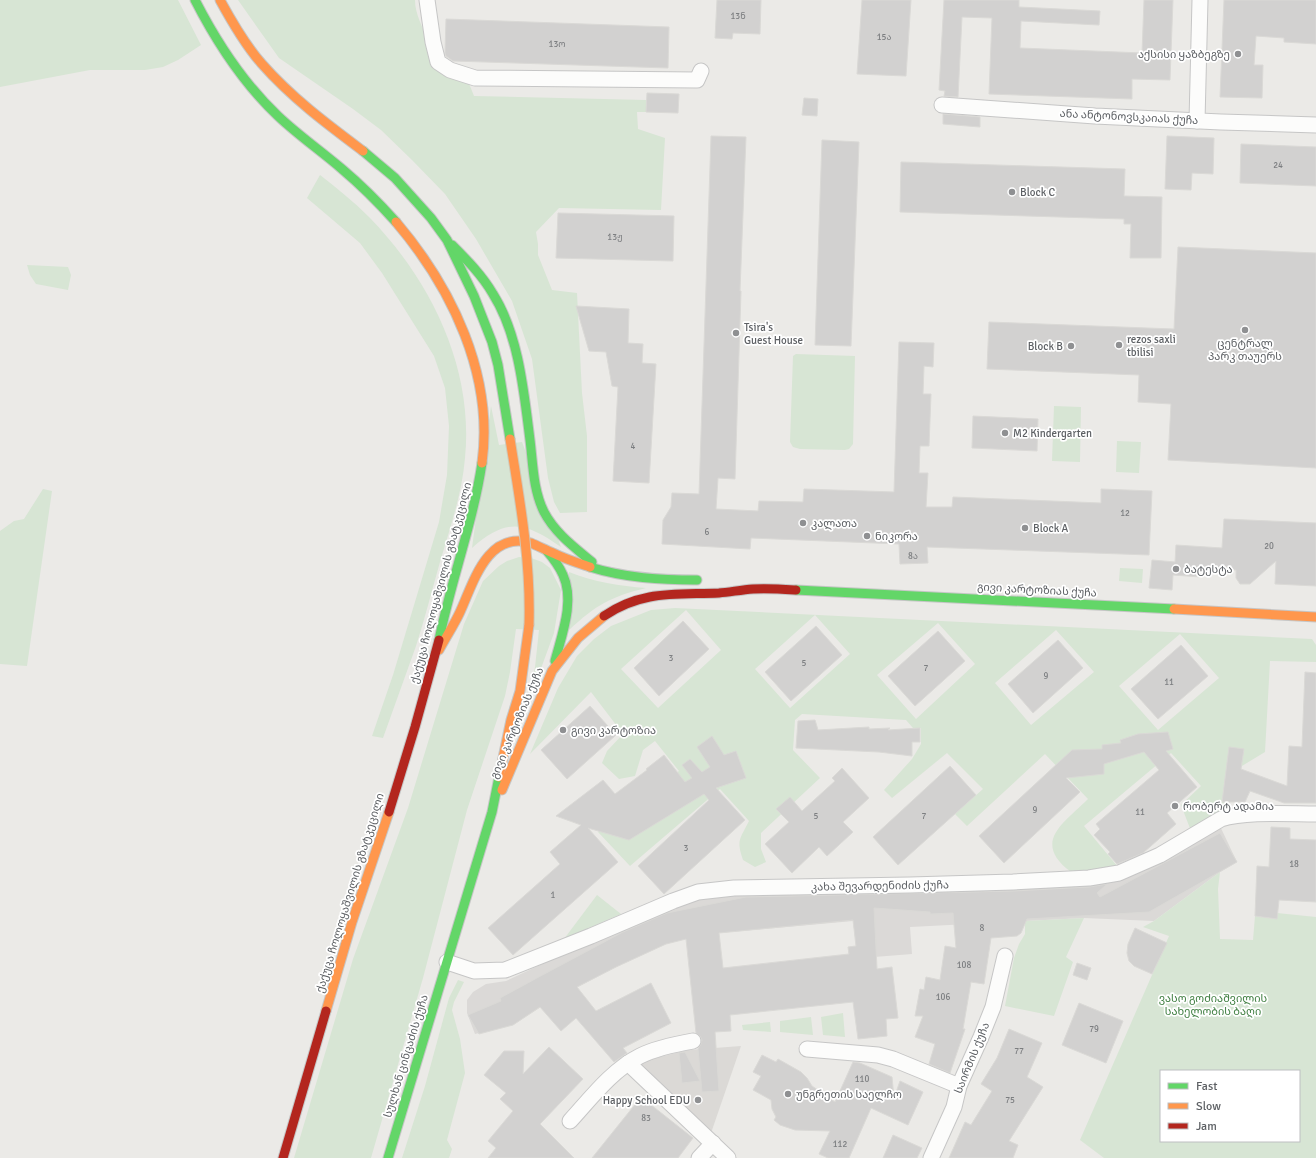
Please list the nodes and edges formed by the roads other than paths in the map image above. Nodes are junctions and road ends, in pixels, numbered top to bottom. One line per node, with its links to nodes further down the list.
1 (194, 0): 16 (main road, ქაქუცა ჩოლოყაშვილის გზატკეცილი)
2 (220, 0): 9 (main road)
3 (427, 0): 5 (street)
4 (1200, 0): 7 (street)
5 (701, 72)
6 (942, 105): 7 (street, ანა ანტონოვსკაიას ქუჩა)
7 (1198, 121): 8 (street, ანა ანტონოვსკაიას ქუჩა)
8 (1316, 125)
9 (448, 240): 11 (main road); 18 (main road, bridge)
10 (547, 551): 11 (main road); 16 (main road); 17 (main road)
11 (604, 571): 12 (main road)
12 (710, 580)
13 (723, 583): 14 (main road, გივი კარტოზიას ქუჩა)
14 (757, 589): 15 (main road, გივი კარტოზიას ქუჩა); 17 (main road, გივი კარტოზიას ქუჩა)
15 (1316, 617)
16 (435, 658): 28 (main road, ქაქუცა ჩოლოყაშვილის გზატკეცილი)
17 (552, 671): 18 (main road, გივი კარტოზიას ქუჩა)
18 (492, 812): 21 (main road, გივი კარტოზიას ქუჩა)
19 (1316, 814): 21 (street, კახა შევარდენიძის ქუჩა)
20 (1005, 956): 25 (street, საირმის ქუჩა)
21 (447, 962): 29 (main road, სულხან ცინცაძის ქუჩა)
22 (693, 1041): 24 (street)
23 (807, 1049): 25 (street)
24 (628, 1063): 26 (street); 27 (street)
25 (959, 1086): 32 (street, საირმის ქუჩა)
26 (570, 1121)
27 (713, 1143): 30 (street); 31 (street)
28 (283, 1158)
29 (388, 1158)
30 (699, 1158)
31 (728, 1158)
32 (931, 1158)

